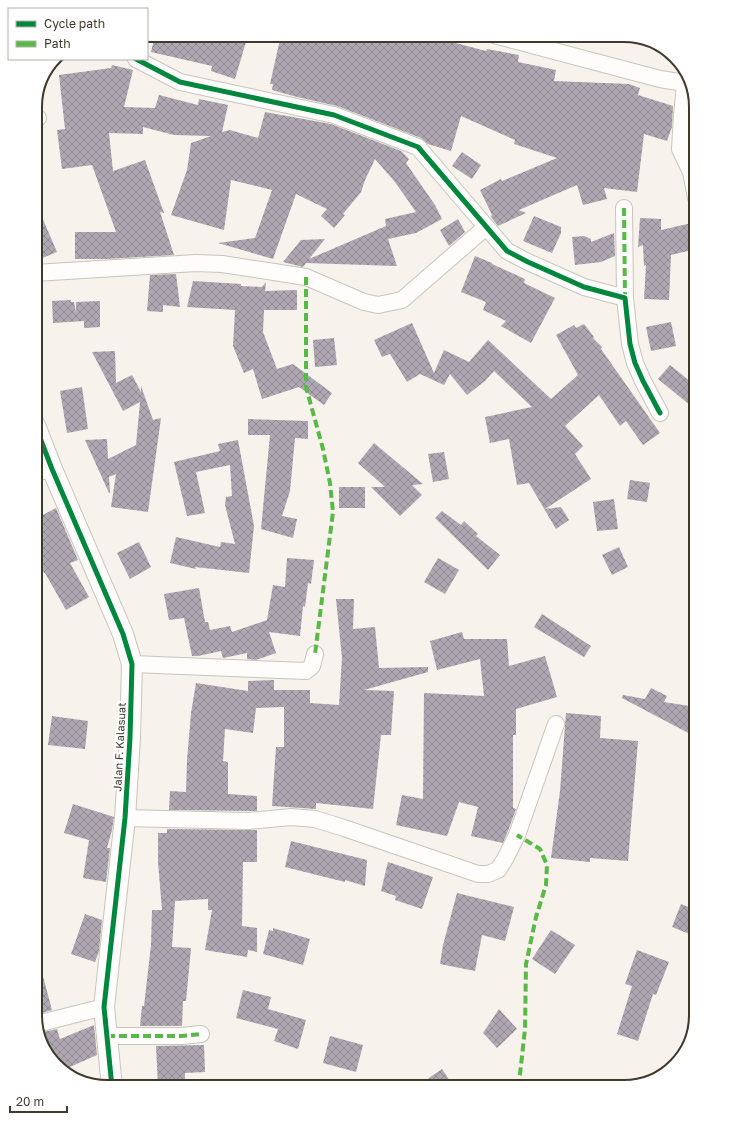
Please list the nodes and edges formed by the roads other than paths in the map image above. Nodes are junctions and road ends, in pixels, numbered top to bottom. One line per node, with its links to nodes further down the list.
1 (520, 42): 3 (street)
2 (138, 60): 7 (street)
3 (684, 83)
4 (687, 90): 5 (street)
5 (689, 168)
6 (624, 208): 9 (street)
7 (486, 227): 8 (street); 9 (street)
8 (42, 273)
9 (625, 298): 10 (street)
10 (660, 413)
11 (43, 471): 13 (street, Jalan F. Kalasuat)
12 (315, 654): 13 (street)
13 (132, 664): 15 (street, Jalan F. Kalasuat)
14 (556, 724): 15 (street)
15 (125, 818): 16 (street, Jalan F. Kalasuat)
16 (104, 1007): 17 (street); 19 (street, Jalan F. Kalasuat)
17 (43, 1023)
18 (201, 1034): 19 (street)
19 (107, 1036): 20 (street, Jalan F. Kalasuat)
20 (111, 1080)

